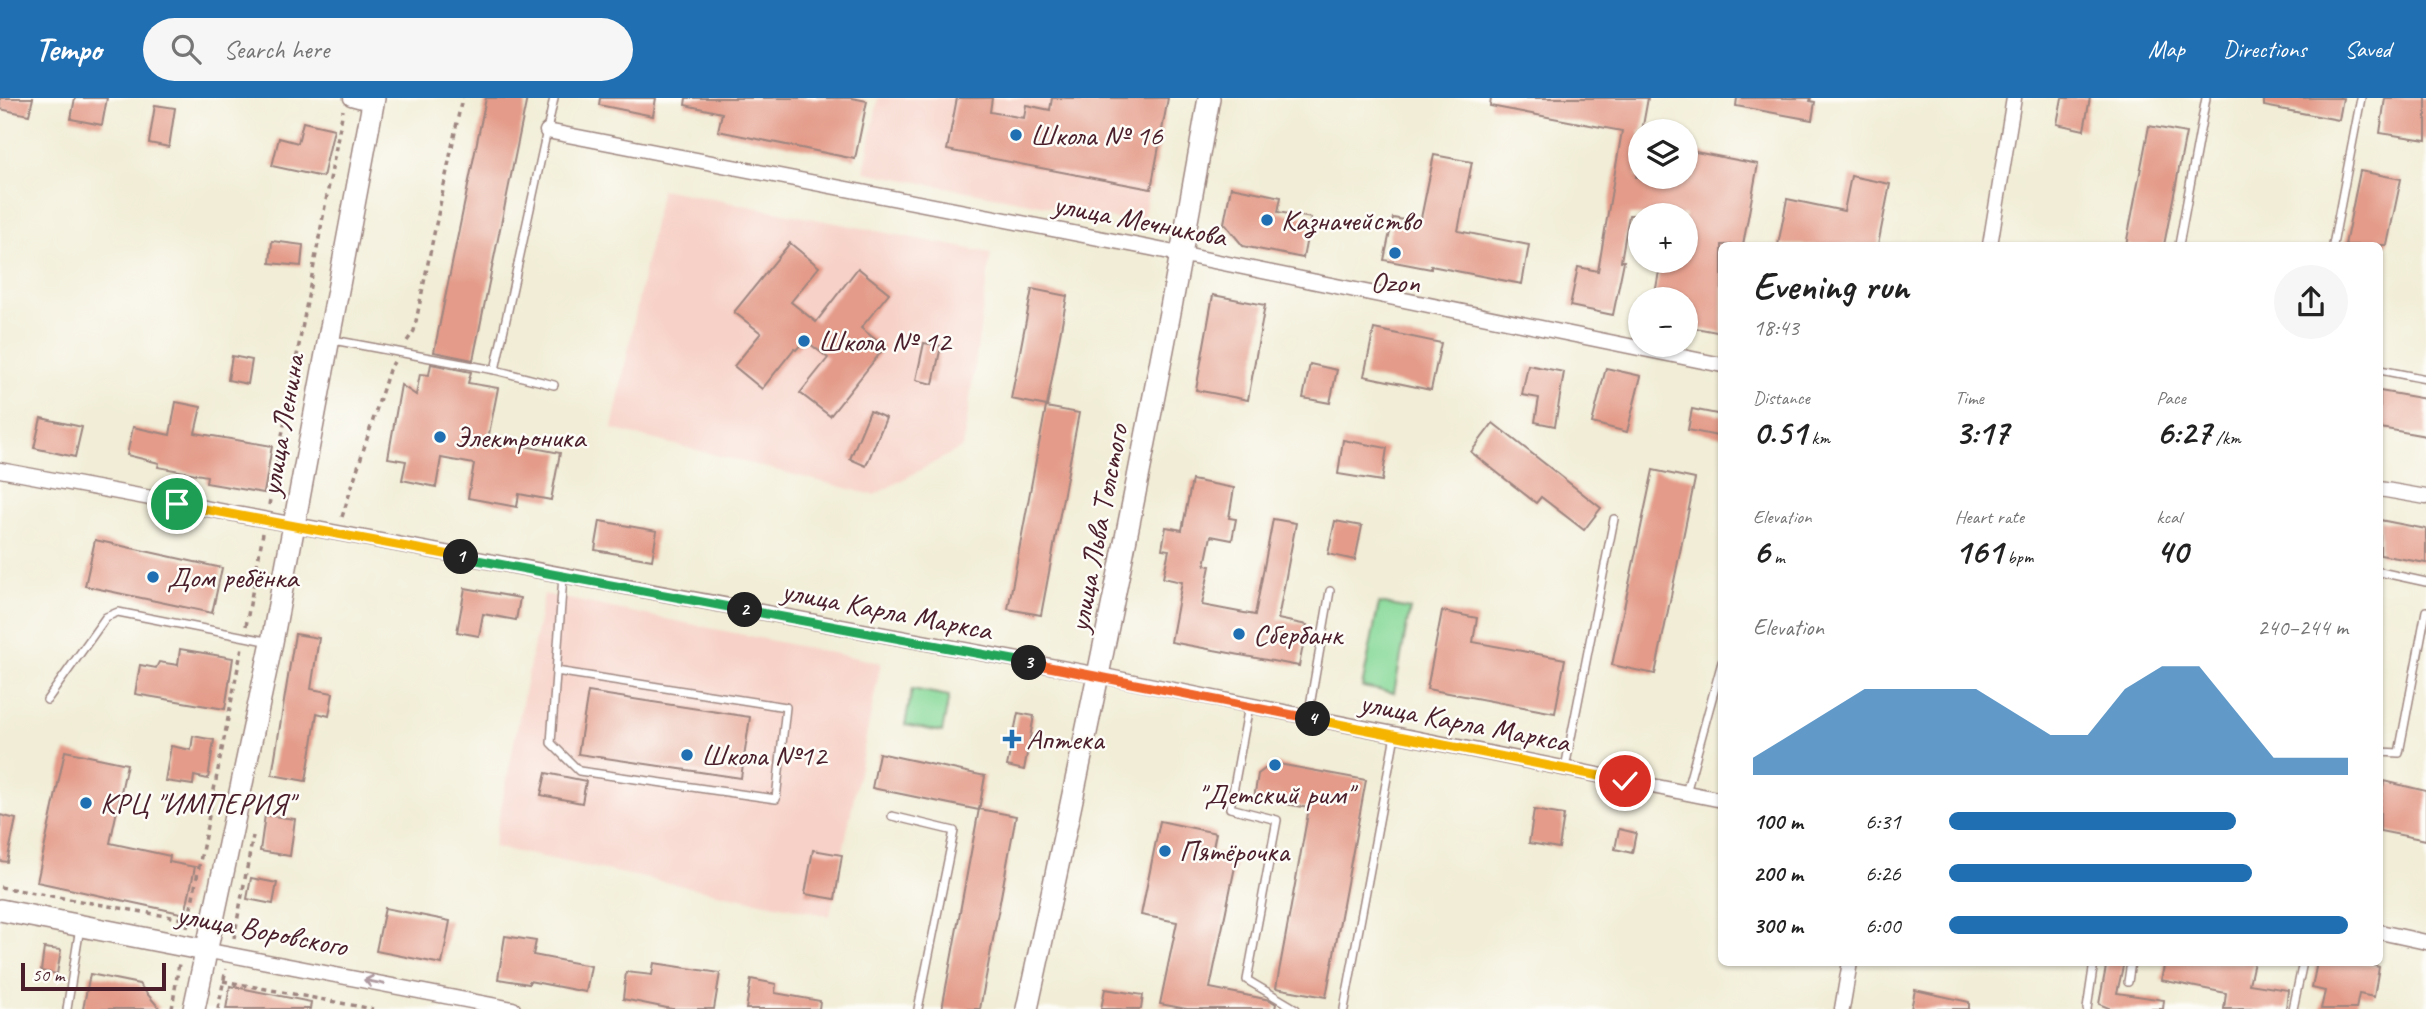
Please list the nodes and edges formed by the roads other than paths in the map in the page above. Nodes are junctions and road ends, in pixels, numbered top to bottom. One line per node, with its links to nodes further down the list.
1 (351, 98): 7 (street)
2 (554, 98): 8 (lane)
3 (1209, 98): 12 (street, улица Льва Толстого)
4 (2014, 98): 9 (street)
5 (2206, 98): 10 (lane)
6 (2361, 98): 11 (lane)
7 (373, 101): 13 (street, улица Ленина)
8 (547, 131): 12 (street, улица Мечникова); 15 (lane)
9 (1990, 242)
10 (2180, 242)
11 (2334, 242)
12 (1182, 255): 14 (street, улица Мечникова); 31 (street, улица Льва Толстого)
13 (328, 339): 15 (lane); 23 (street, улица Ленина)
14 (1718, 364)
15 (495, 370): 18 (lane)
16 (2383, 371): 17 (lane)
17 (2426, 379)
18 (554, 385)
19 (0, 470): 23 (street, улица Карла Маркса)
20 (2383, 490): 21 (street)
21 (2426, 497)
22 (1614, 519): 38 (lane)
23 (294, 525): 25 (street, улица Карла Маркса); 29 (street, улица Ленина)
24 (2383, 573): 26 (lane)
25 (563, 576): 30 (lane); 31 (street, улица Карла Маркса)
26 (2426, 582)
27 (1330, 592): 35 (lane)
28 (2426, 611): 37 (lane)
29 (272, 642): 33 (lane); 46 (street, улица Ленина)
30 (556, 671): 30 (lane)
31 (1099, 675): 34 (street, улица Карла Маркса); 56 (street, улица Льва Толстого)
32 (1718, 677): 39 (lane)
33 (47, 700)
34 (1249, 706): 35 (street, улица Карла Маркса); 57 (lane)
35 (1308, 718): 36 (street, улица Карла Маркса)
36 (1395, 735): 38 (street, улица Карла Маркса); 58 (lane)
37 (2383, 752)
38 (1565, 769): 39 (street, улица Карла Маркса)
39 (1686, 793): 40 (street, улица Карла Маркса)
40 (1718, 799)
41 (892, 816): 55 (lane)
42 (0, 910): 43 (street, улица Воровского)
43 (80, 926): 46 (street, улица Воровского); 52 (lane)
44 (2383, 933): 45 (street)
45 (2426, 942)
46 (205, 950): 53 (street, улица Ленина); 54 (street, улица Воровского, one-way to 46)
47 (1849, 966): 59 (street)
48 (2093, 966): 60 (lane)
49 (2130, 966): 51 (lane)
50 (2302, 966): 61 (lane)
51 (2128, 982)
52 (67, 1009)
53 (194, 1009)
54 (513, 1009)
55 (918, 1009)
56 (1027, 1009)
57 (1296, 1009)
58 (1344, 1009)
59 (1842, 1009)
60 (2087, 1009)
61 (2293, 1009)

